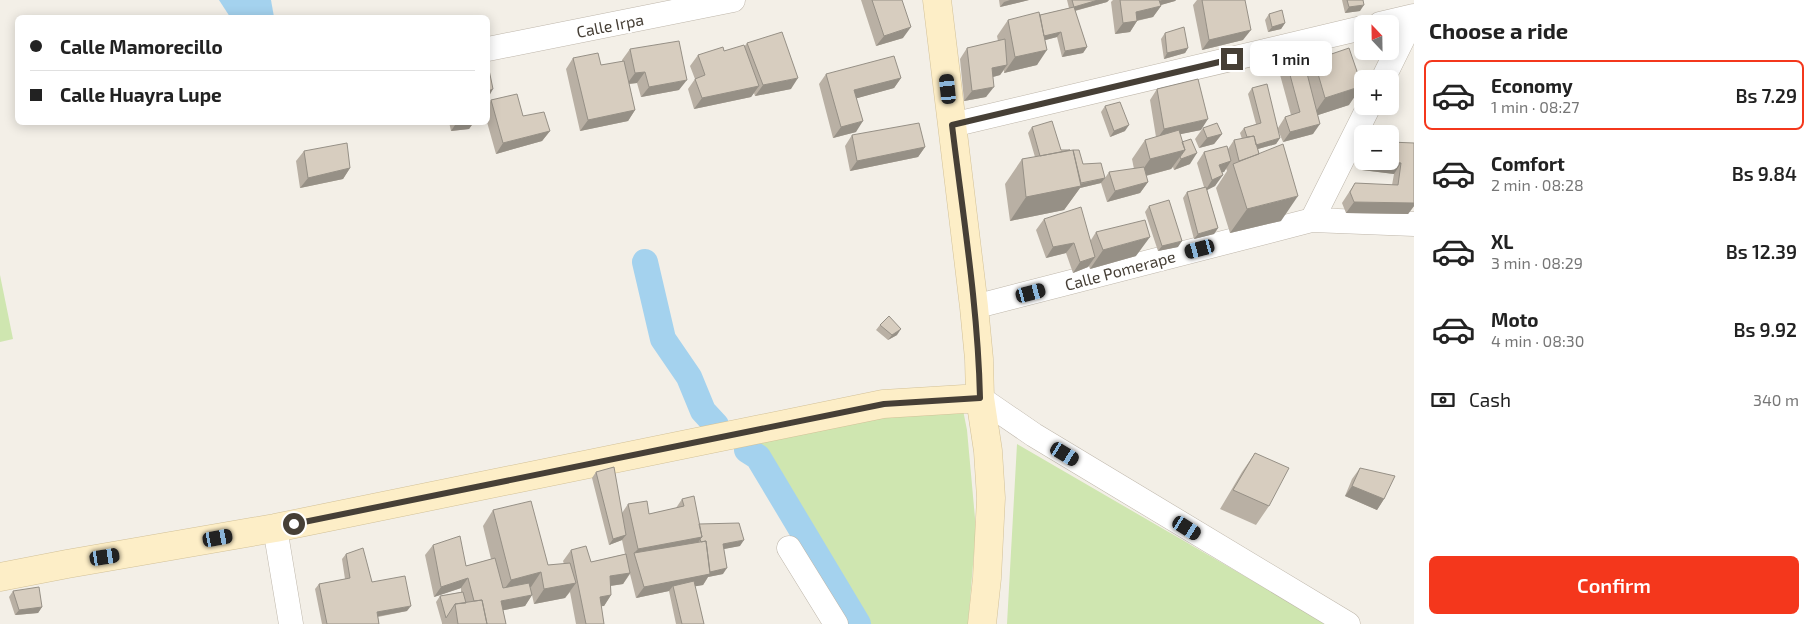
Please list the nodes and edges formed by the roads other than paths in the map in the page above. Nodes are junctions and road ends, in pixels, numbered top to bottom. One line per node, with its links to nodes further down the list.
1 (732, 0): 6 (street, Calle Irpa)
2 (937, 0): 9 (street)
3 (1414, 16): 4 (street); 7 (street)
4 (1399, 20)
5 (1354, 30): 9 (street)
6 (490, 49)
7 (1387, 70)
8 (1364, 115): 10 (street)
9 (952, 125): 12 (street)
10 (1312, 220): 11 (street, Calle Pomerape); 12 (street, Calle Pomerape)
11 (1414, 224)
12 (974, 307): 13 (street)
13 (980, 398): 14 (street); 19 (street); 20 (street)
14 (275, 528): 16 (street); 17 (street)
15 (789, 548): 18 (street)
16 (0, 577)
17 (290, 624)
18 (836, 624)
19 (982, 624)
20 (1348, 624)

